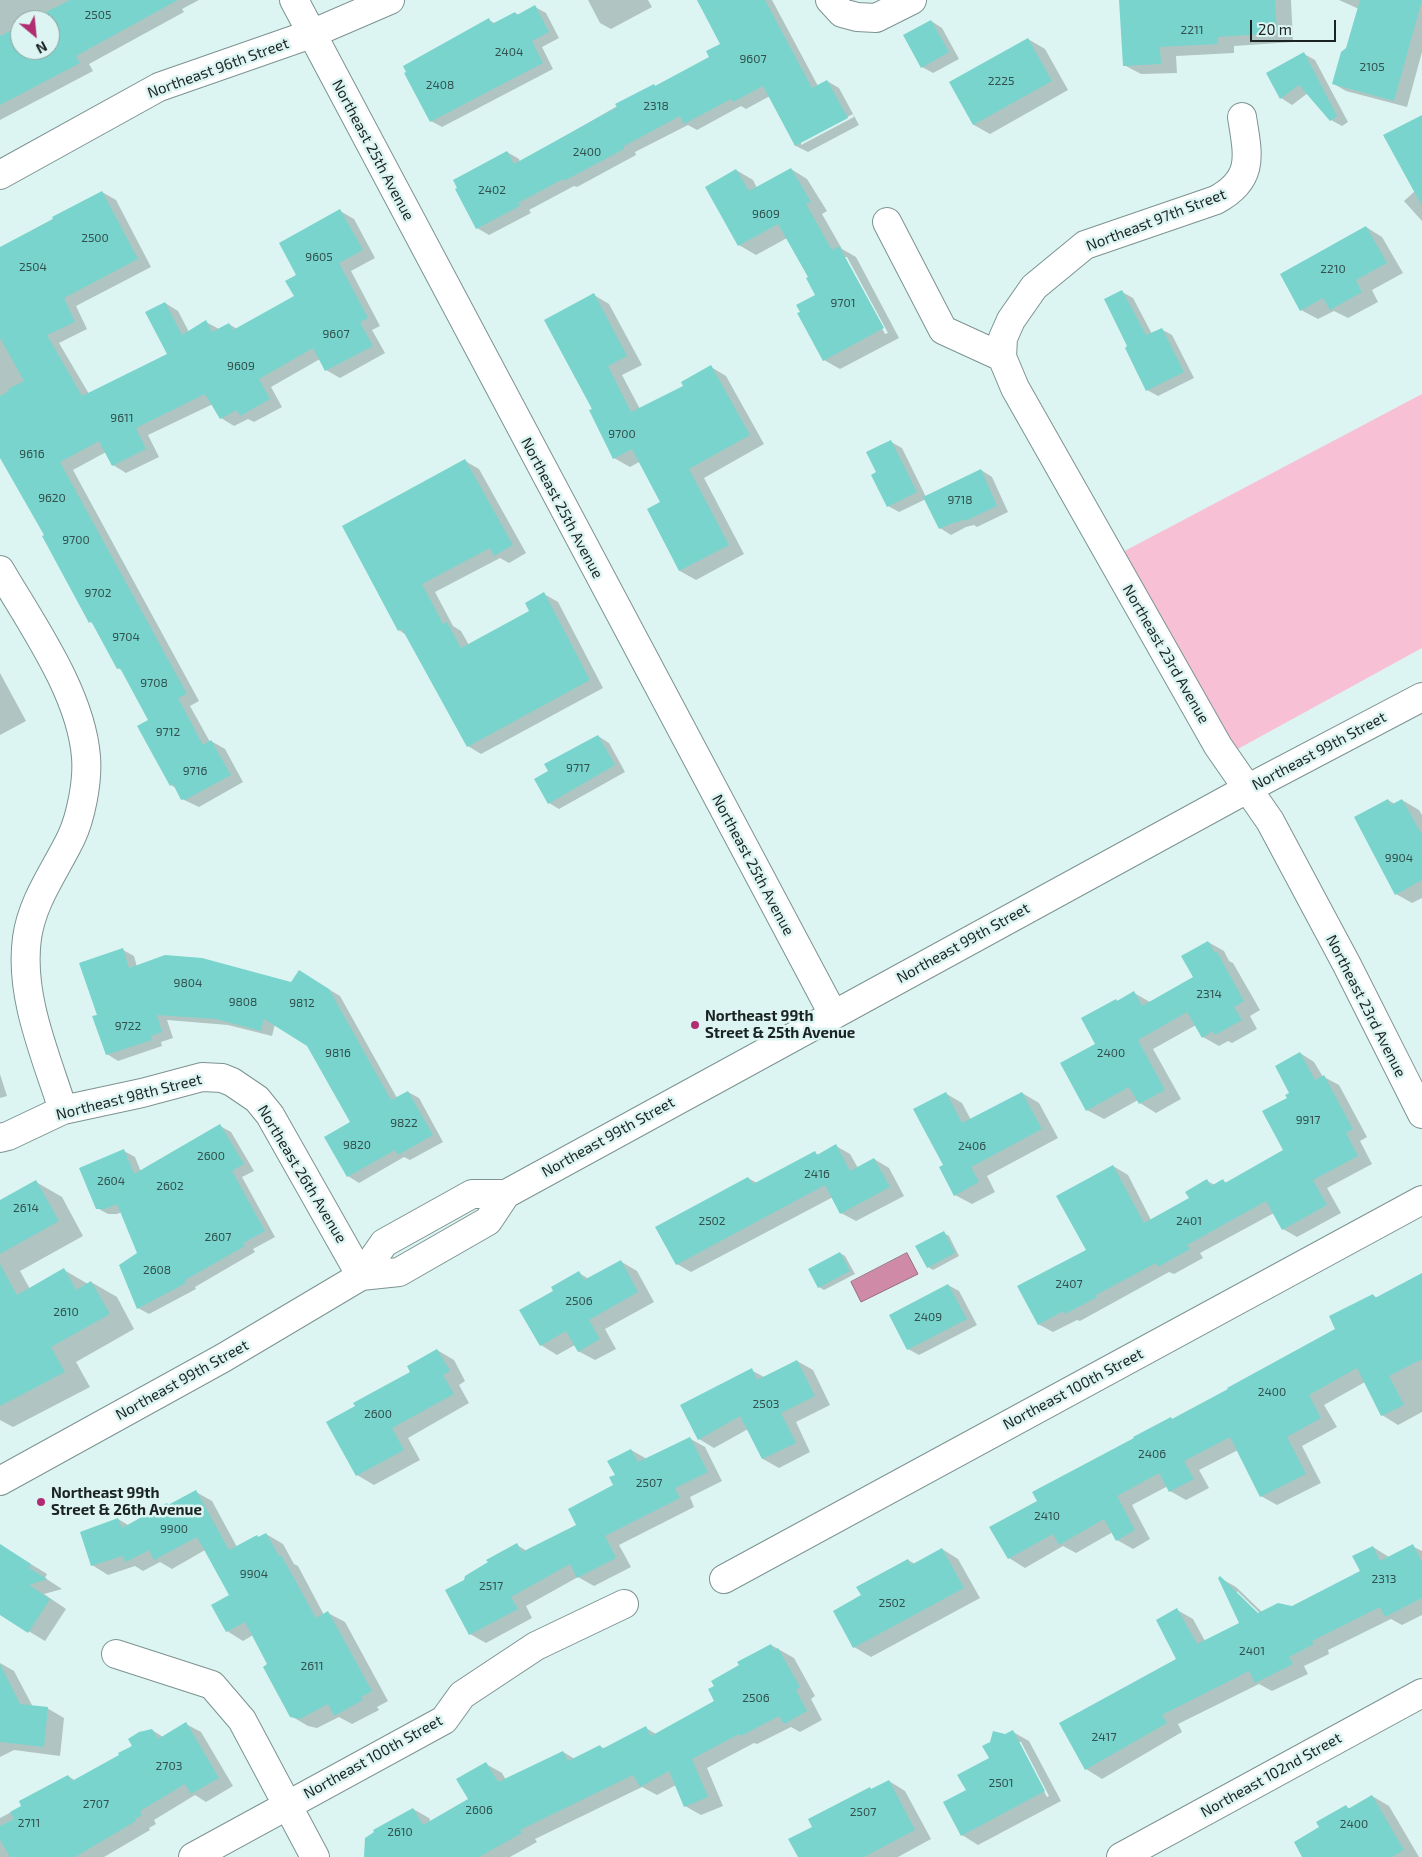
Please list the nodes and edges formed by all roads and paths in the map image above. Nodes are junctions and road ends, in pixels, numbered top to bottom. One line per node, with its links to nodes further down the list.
1 (294, 0): 5 (street, Northeast 25th Avenue)
2 (390, 0): 5 (street, Northeast 96th Street)
3 (830, 0): 4 (street)
4 (904, 4)
5 (311, 34): 7 (street, Northeast 96th Street); 13 (street, Northeast 25th Avenue)
6 (1242, 117): 9 (street, Northeast 97th Street)
7 (0, 175)
8 (887, 222): 9 (street)
9 (1002, 357): 12 (street, Northeast 23rd Avenue)
10 (0, 570): 15 (street)
11 (1422, 696): 12 (street, Northeast 99th Street)
12 (1247, 789): 13 (street, Northeast 99th Street); 16 (street, Northeast 23rd Avenue)
13 (833, 1014): 19 (street, Northeast 99th Street)
14 (232, 1082): 15 (street, Northeast 98th Street); 19 (street, Northeast 26th Avenue)
15 (63, 1110): 17 (street, Northeast 98th Street)
16 (1422, 1114)
17 (0, 1138)
18 (1422, 1200): 21 (street, Northeast 100th Street)
19 (361, 1276): 20 (street, Northeast 99th Street)
20 (0, 1481)
21 (724, 1579)
22 (624, 1604): 25 (street, Northeast 100th Street)
23 (116, 1654): 25 (street)
24 (1422, 1693): 28 (street, Northeast 102nd Street)
25 (286, 1805): 26 (street, Northeast 100th Street); 27 (street)
26 (193, 1857)
27 (315, 1857)
28 (1121, 1857)

